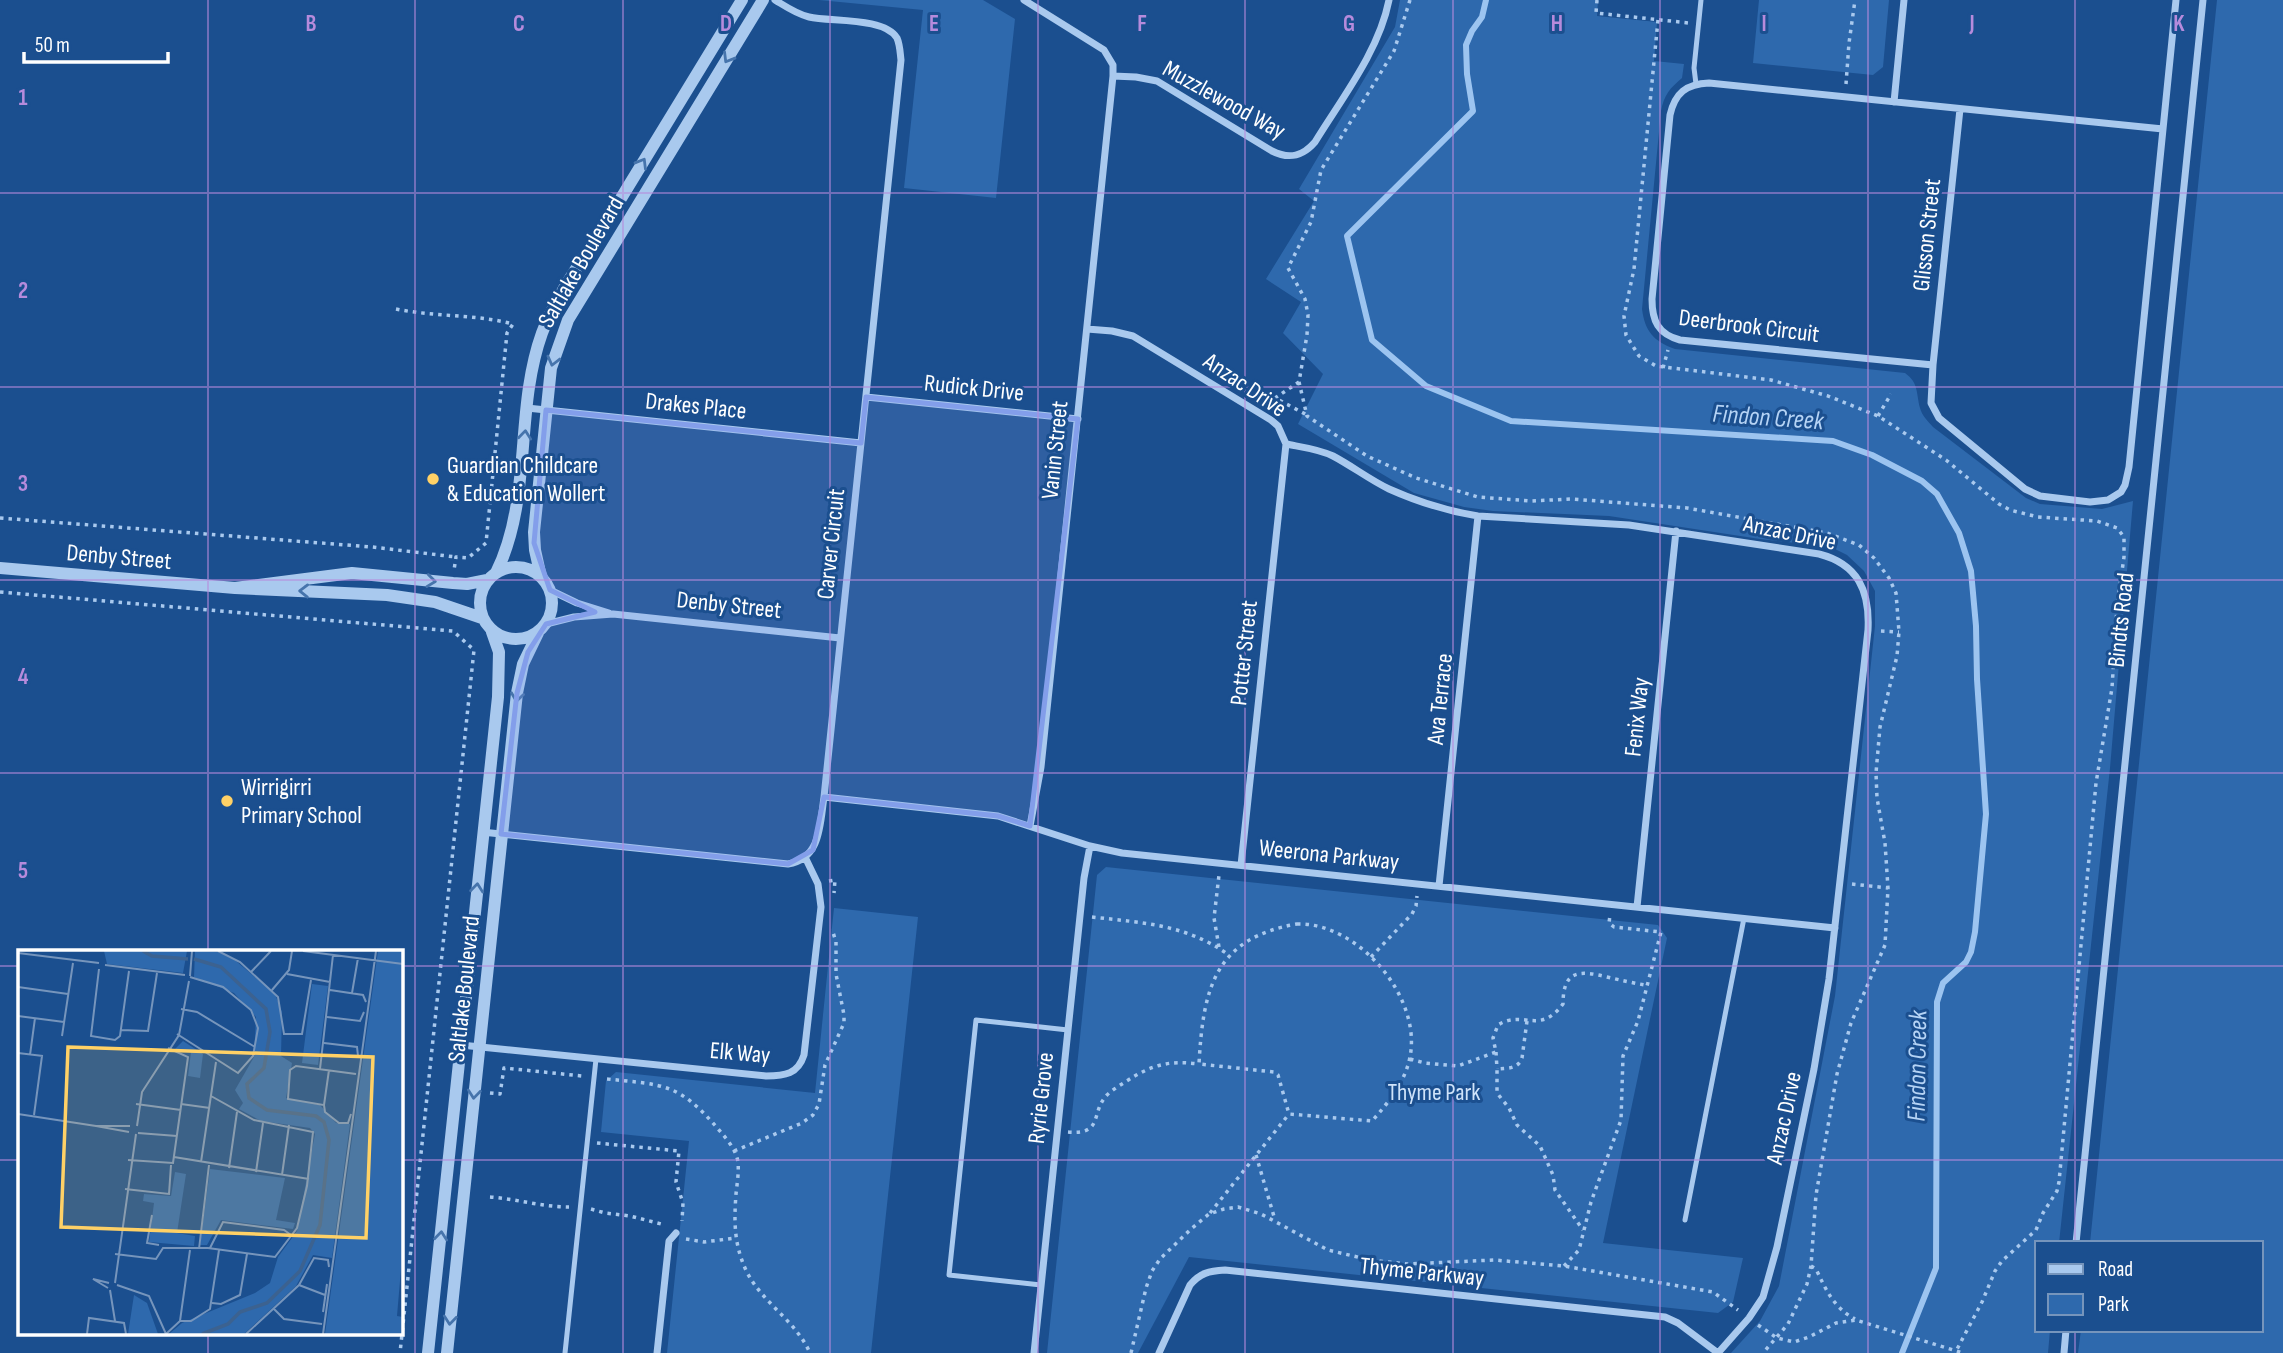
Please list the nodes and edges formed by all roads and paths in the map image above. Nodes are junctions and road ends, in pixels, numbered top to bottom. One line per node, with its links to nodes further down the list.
1 (742, 0): 29 (street, Saltlake Boulevard, one-way to 1)
2 (763, 0): 30 (street, Saltlake Boulevard, one-way to 30)
3 (775, 0): 28 (street, Carver Circuit)
4 (1024, 0): 15 (street)
5 (1389, 0): 15 (street, Muzzlewood Way)
6 (1410, 0): 26 (path)
7 (1597, 0): 13 (path)
8 (1701, 0): 14 (lane)
9 (1855, 0): 17 (path)
10 (1904, 0): 18 (street)
11 (2176, 0): 20 (street)
12 (2203, 0): 100 (street, Bindts Road)
13 (1658, 20): 14 (path); 25 (path)
14 (1698, 24): 16 (lane)
15 (1113, 76): 22 (street, Vanin Street)
16 (1696, 84): 17 (street); 23 (street, Deerbrook Circuit)
17 (1845, 97): 18 (street)
18 (1894, 102): 19 (street)
19 (1960, 109): 20 (street); 24 (street, Glisson Street)
20 (2163, 129): 24 (street)
21 (396, 309): 39 (path)
22 (1087, 329): 33 (street, Vanin Street); 35 (street, Anzac Drive)
23 (1672, 338): 24 (street, Deerbrook Circuit); 25 (path)
24 (1933, 365)
25 (1663, 368): 32 (path)
26 (1299, 382): 31 (path); 31 (path)
27 (1891, 394): 32 (path)
28 (866, 397): 33 (street, Rudick Drive); 34 (street, Carver Circuit)
29 (527, 408): 30 (street, Drakes Place); 41 (street, Saltlake Boulevard, one-way to 29)
30 (546, 410): 34 (street, Drakes Place); 42 (street, Saltlake Boulevard)
31 (1307, 416): 54 (path)
32 (1878, 416): 109 (path)
33 (1078, 419): 57 (street, Vanin Street)
34 (861, 443): 55 (street, Carver Circuit)
35 (1286, 444): 36 (street, Anzac Drive); 63 (street, Potter Street)
36 (1478, 516): 38 (street, Anzac Drive); 66 (street, Ava Terrace)
37 (0, 517): 39 (path)
38 (1676, 531): 51 (street, Anzac Drive); 69 (street, Fenix Way)
39 (456, 557): 43 (path)
40 (0, 568): 44 (street, Denby Street)
41 (492, 576): 42 (street); 43 (street); 49 (street)
42 (541, 577): 45 (street)
43 (453, 583): 44 (street, one-way to 43)
44 (235, 588): 47 (street, one-way to 44)
45 (550, 590): 48 (street, Denby Street); 50 (street)
46 (0, 593): 52 (path)
47 (450, 606): 49 (street); 52 (path)
48 (613, 614): 50 (street, Denby Street); 55 (street, Denby Street)
49 (482, 618): 53 (street)
50 (542, 628): 53 (street); 59 (street, Saltlake Boulevard, one-way to 59)
51 (1868, 630): 54 (path); 64 (street, Anzac Drive)
52 (448, 631): 107 (path)
53 (492, 632): 58 (street, Saltlake Boulevard)
54 (1899, 632): 67 (path)
55 (840, 638): 56 (street, Carver Circuit)
56 (824, 797): 57 (street, Weerona Parkway); 61 (street, Carver Circuit)
57 (1030, 826): 60 (street, Weerona Parkway)
58 (482, 832): 59 (street); 79 (street, Saltlake Boulevard, one-way to 58)
59 (501, 834): 61 (street); 80 (street, Saltlake Boulevard)
60 (1090, 846): 62 (street, Weerona Parkway); 70 (street, Ryrie Grove)
61 (805, 857): 82 (street, Elk Way)
62 (1220, 863): 63 (street, Weerona Parkway); 73 (path)
63 (1241, 865): 65 (street, Weerona Parkway)
64 (1841, 883): 67 (path); 72 (street, Anzac Drive)
65 (1418, 884): 66 (street, Weerona Parkway); 75 (path)
66 (1439, 886): 68 (street, Weerona Parkway)
67 (1888, 888): 102 (path)
68 (1611, 904): 69 (street, Weerona Parkway); 76 (path)
69 (1637, 907): 71 (street, Weerona Parkway)
70 (1080, 916): 73 (path); 78 (street, Ryrie Grove)
71 (1744, 918): 72 (street, Weerona Parkway); 95 (lane)
72 (1835, 928): 104 (street, Anzac Drive)
73 (1219, 947): 74 (path)
74 (1229, 955): 75 (path); 84 (path)
75 (1371, 957): 83 (path)
76 (1646, 986): 77 (path); 97 (path)
77 (1527, 1021): 81 (path); 85 (path)
78 (1068, 1030): 89 (street, Ryrie Grove); 103 (lane)
79 (461, 1045): 80 (street, Elk Way); 110 (street, Saltlake Boulevard, one-way to 79)
80 (479, 1047): 82 (street, Elk Way); 87 (street, Saltlake Boulevard)
81 (1496, 1052): 83 (path); 85 (path)
82 (596, 1059): 86 (lane)
83 (1410, 1059): 88 (path)
84 (1199, 1064): 88 (path); 89 (path)
85 (1497, 1069): 97 (path)
86 (594, 1077): 87 (path); 90 (lane); 99 (path)
87 (474, 1092): 111 (street, Saltlake Boulevard, one-way to 111)
88 (1289, 1114): 91 (path)
89 (1057, 1132): 103 (street, Ryrie Grove)
90 (588, 1142): 93 (lane); 98 (path)
91 (1256, 1155): 94 (path); 96 (path)
92 (490, 1197): 93 (path)
93 (581, 1207): 98 (path); 112 (lane)
94 (1209, 1214): 96 (path); 116 (path)
95 (1685, 1220)
96 (1276, 1222): 101 (path)
97 (1583, 1230): 101 (path)
98 (676, 1233): 99 (path); 113 (street)
99 (736, 1238): 114 (path)
100 (2076, 1241)
101 (1564, 1266): 104 (path)
102 (1811, 1266): 105 (path); 108 (path)
103 (1041, 1285): 115 (street, Ryrie Grove)
104 (1749, 1318): 108 (path); 118 (street, Anzac Drive)
105 (1856, 1320): 108 (path); 109 (path)
106 (2066, 1332): 121 (street)
107 (402, 1334)
108 (1777, 1338): 119 (path)
109 (1956, 1352): 120 (path)
110 (428, 1353)
111 (447, 1353)
112 (565, 1353)
113 (657, 1353)
114 (810, 1353)
115 (1034, 1353)
116 (1131, 1353)
117 (1159, 1353): 118 (street, Thyme Parkway)
118 (1718, 1353)
119 (1763, 1353)
120 (1963, 1353)
121 (2064, 1353)

